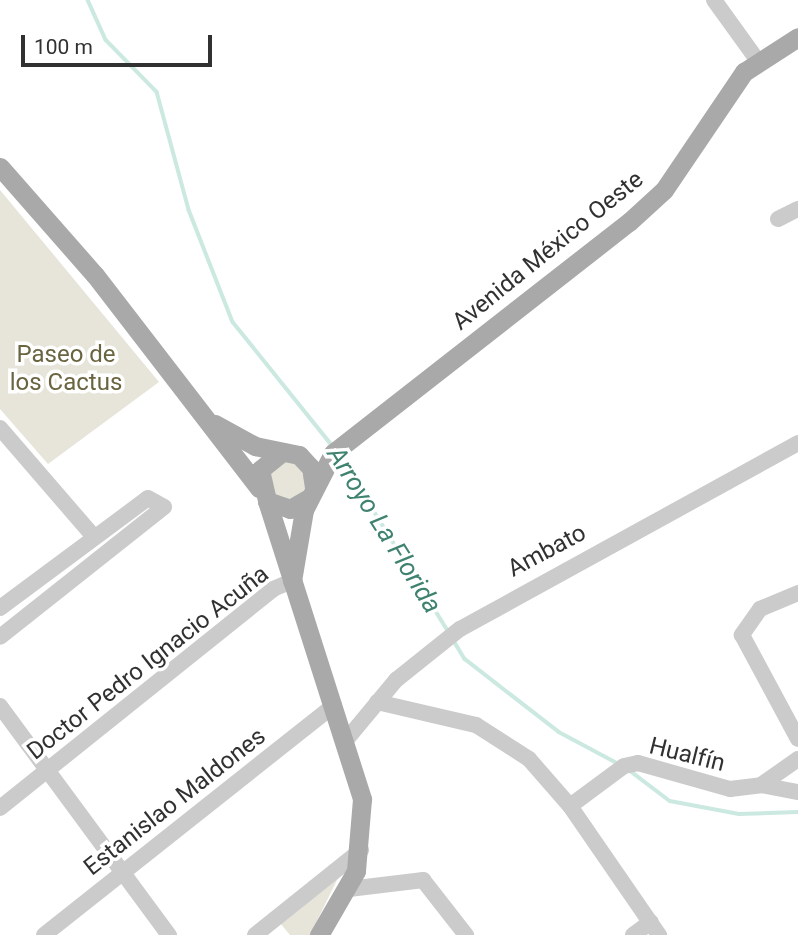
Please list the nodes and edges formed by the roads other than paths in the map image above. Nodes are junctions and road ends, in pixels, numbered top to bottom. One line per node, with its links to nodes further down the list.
1 (714, 0): 3 (street)
2 (798, 37): 3 (main road, Avenida México Oeste)
3 (758, 61): 11 (main road, Avenida México Oeste)
4 (0, 167): 7 (main road)
5 (798, 209): 6 (street)
6 (778, 219)
7 (205, 416): 10 (main road); 13 (main road)
8 (0, 428): 14 (street)
9 (798, 443): 19 (street, Ambato)
10 (287, 452): 11 (main road); 12 (main road); 13 (main road)
11 (333, 453): 12 (main road, Avenida México Oeste)
12 (312, 493): 13 (main road); 15 (main road, Avenida México Oeste)
13 (263, 495): 15 (main road)
14 (94, 537): 17 (street); 18 (street)
15 (292, 581): 20 (main road); 25 (street, Doctor Pedro Ignacio Acuña)
16 (798, 593): 23 (street)
17 (0, 608)
18 (0, 637)
19 (377, 702): 22 (street, Ambato); 28 (street)
20 (334, 705): 22 (main road); 31 (street, Estanislao Maldones)
21 (0, 706): 25 (street)
22 (347, 739): 30 (main road)
23 (798, 739)
24 (798, 759): 26 (street)
25 (47, 771): 29 (street, Doctor Pedro Ignacio Acuña); 31 (street)
26 (761, 785): 27 (street); 28 (street, Hualfín)
27 (798, 792)
28 (570, 806): 33 (street)
29 (0, 808)
30 (361, 850): 32 (main road); 36 (street)
31 (122, 873): 34 (street, Estanislao Maldones); 35 (street)
32 (349, 889): 37 (main road); 38 (street)
33 (655, 929): 39 (street)
34 (44, 935)
35 (169, 935)
36 (255, 935)
37 (319, 935)
38 (466, 935)
39 (633, 935)

